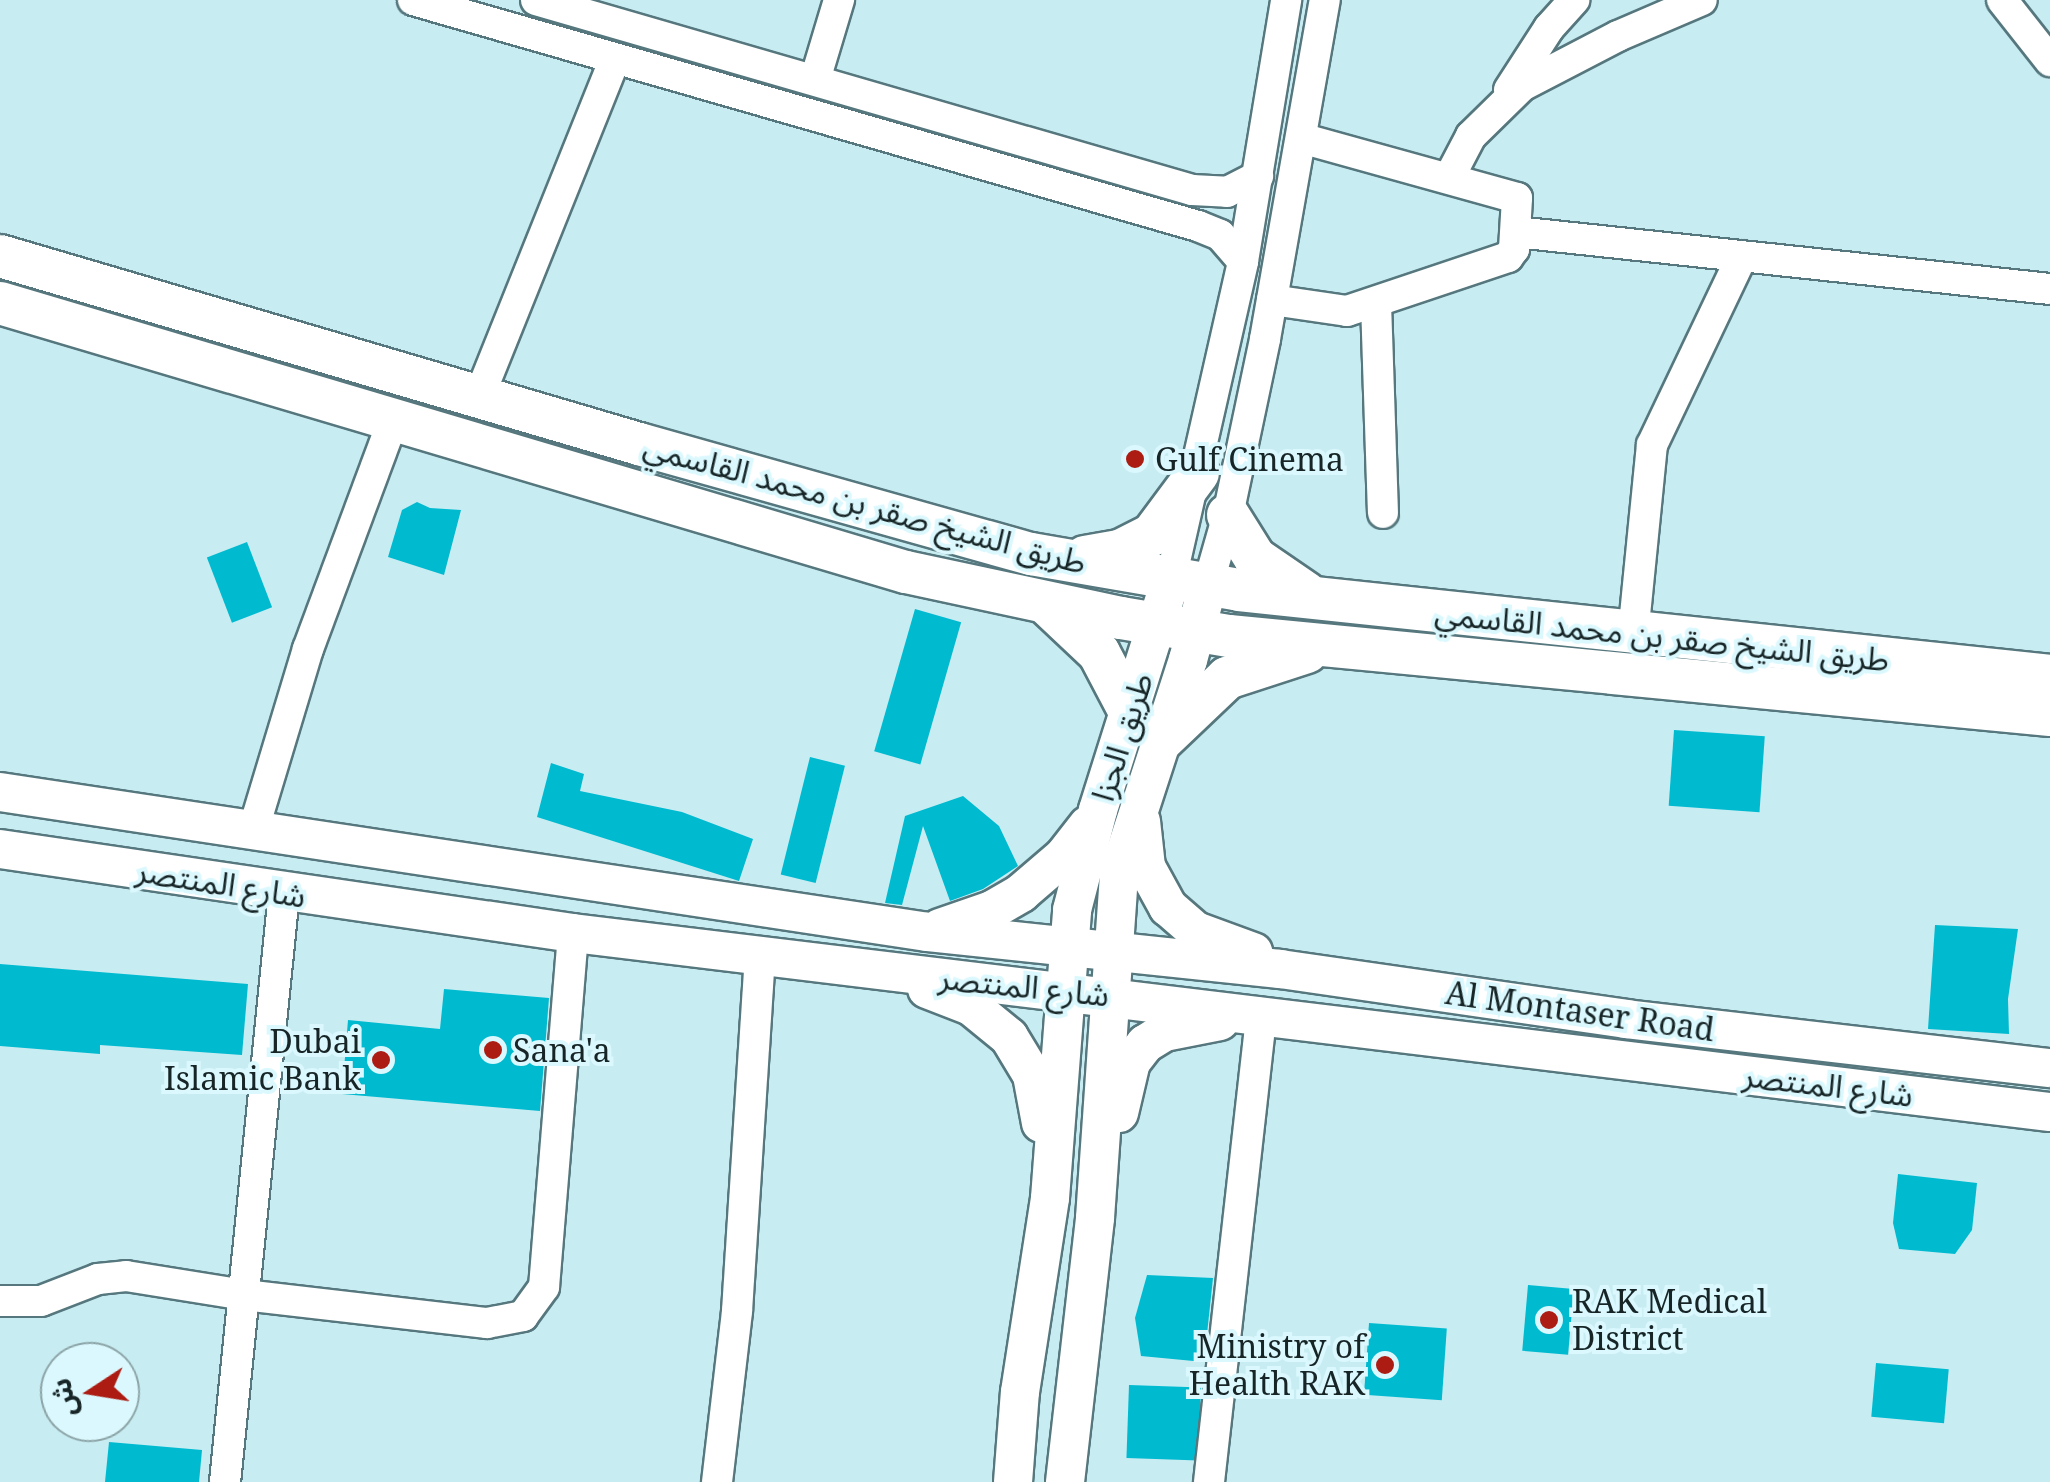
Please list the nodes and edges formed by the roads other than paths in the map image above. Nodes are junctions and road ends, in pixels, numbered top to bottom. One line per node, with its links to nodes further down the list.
1 (413, 0): 9 (street)
2 (536, 0): 11 (street)
3 (839, 0): 11 (street)
4 (1284, 0): 14 (street, طريق الجزا)
5 (1325, 0): 13 (street, طريق الجزا)
6 (1574, 0): 12 (street)
7 (1702, 0): 12 (street)
8 (2002, 0): 10 (street)
9 (614, 59): 17 (street); 26 (street)
10 (2050, 61)
11 (815, 80): 15 (street)
12 (1504, 100): 16 (street)
13 (1301, 138): 16 (street); 23 (street, طريق الجزا)
14 (1258, 176): 15 (street); 21 (street, طريق الجزا)
15 (1152, 178): 17 (street)
16 (1449, 178): 18 (street)
17 (1146, 210): 21 (street)
18 (1516, 232): 20 (street); 25 (street)
19 (0, 256): 26 (highway, طريق الشيخ صقر بن محمد القاسمي)
20 (1742, 256): 22 (street); 36 (street)
21 (1243, 261): 28 (street, طريق الجزا)
22 (2050, 289)
23 (1272, 300): 25 (street); 30 (street, طريق الجزا)
24 (0, 303): 27 (highway, طريق الشيخ صقر بن محمد القاسمي)
25 (1376, 303): 29 (street)
26 (479, 397): 31 (highway, طريق الشيخ صقر بن محمد القاسمي)
27 (392, 420): 33 (highway, طريق الشيخ صقر بن محمد القاسمي); 45 (street)
28 (1198, 472): 31 (highway); 32 (street, طريق الجزا)
29 (1384, 513)
30 (1228, 516): 32 (street, طريق الجزا); 34 (highway)
31 (1061, 560): 32 (highway, طريق الشيخ صقر بن محمد القاسمي)
32 (1190, 582): 34 (highway, طريق الشيخ صقر بن محمد القاسمي); 35 (main road, طريق الجزا)
33 (1035, 597): 35 (highway, طريق الشيخ صقر بن محمد القاسمي); 39 (highway)
34 (1315, 598): 36 (highway, طريق الشيخ صقر بن محمد القاسمي)
35 (1177, 627): 37 (highway, طريق الشيخ صقر بن محمد القاسمي); 39 (main road, طريق الجزا); 41 (main road, طريق الجزا)
36 (1633, 635): 38 (highway, طريق الشيخ صقر بن محمد القاسمي)
37 (1330, 646): 40 (highway, طريق الشيخ صقر بن محمد القاسمي); 41 (highway)
38 (2050, 676)
39 (1130, 712): 44 (main road, طريق الجزا)
40 (2050, 714)
41 (1162, 740): 43 (main road, طريق الجزا)
42 (0, 792): 45 (main road, شارع المنتصر)
43 (1140, 802): 51 (main road, طريق الجزا); 54 (main road)
44 (1098, 810): 48 (main road); 50 (main road, طريق الجزا)
45 (253, 831): 48 (main road, شارع المنتصر)
46 (0, 849): 47 (main road, شارع المنتصر)
47 (284, 893): 49 (main road, شارع المنتصر); 64 (street)
48 (928, 932): 50 (main road, شارع المنتصر)
49 (573, 933): 52 (main road, شارع المنتصر); 64 (street)
50 (1069, 948): 51 (main road, شارع المنتصر); 55 (main road, طريق الجزا)
51 (1110, 952): 54 (main road, Al Montaser Road); 56 (main road, طريق الجزا)
52 (760, 954): 53 (main road, شارع المنتصر); 68 (street)
53 (858, 966): 55 (main road, شارع المنتصر); 62 (main road)
54 (1280, 970): 58 (main road, Al Montaser Road)
55 (1066, 992): 56 (main road, شارع المنتصر); 59 (main road, طريق الجزا)
56 (1108, 996): 57 (main road, شارع المنتصر); 61 (main road, طريق الجزا)
57 (1262, 1014): 60 (main road, شارع المنتصر); 63 (main road); 71 (street)
58 (2050, 1068)
59 (1058, 1081): 61 (main road); 62 (main road, طريق الجزا)
60 (2050, 1112)
61 (1100, 1142): 63 (main road, طريق الجزا)
62 (1050, 1198): 66 (main road, طريق الجزا)
63 (1095, 1218): 70 (main road, طريق الجزا)
64 (244, 1296): 65 (street); 67 (street)
65 (0, 1301)
66 (1020, 1392): 69 (main road, طريق الجزا); 70 (main road)
67 (225, 1482)
68 (717, 1482)
69 (1014, 1482)
70 (1062, 1482)
71 (1209, 1482)

